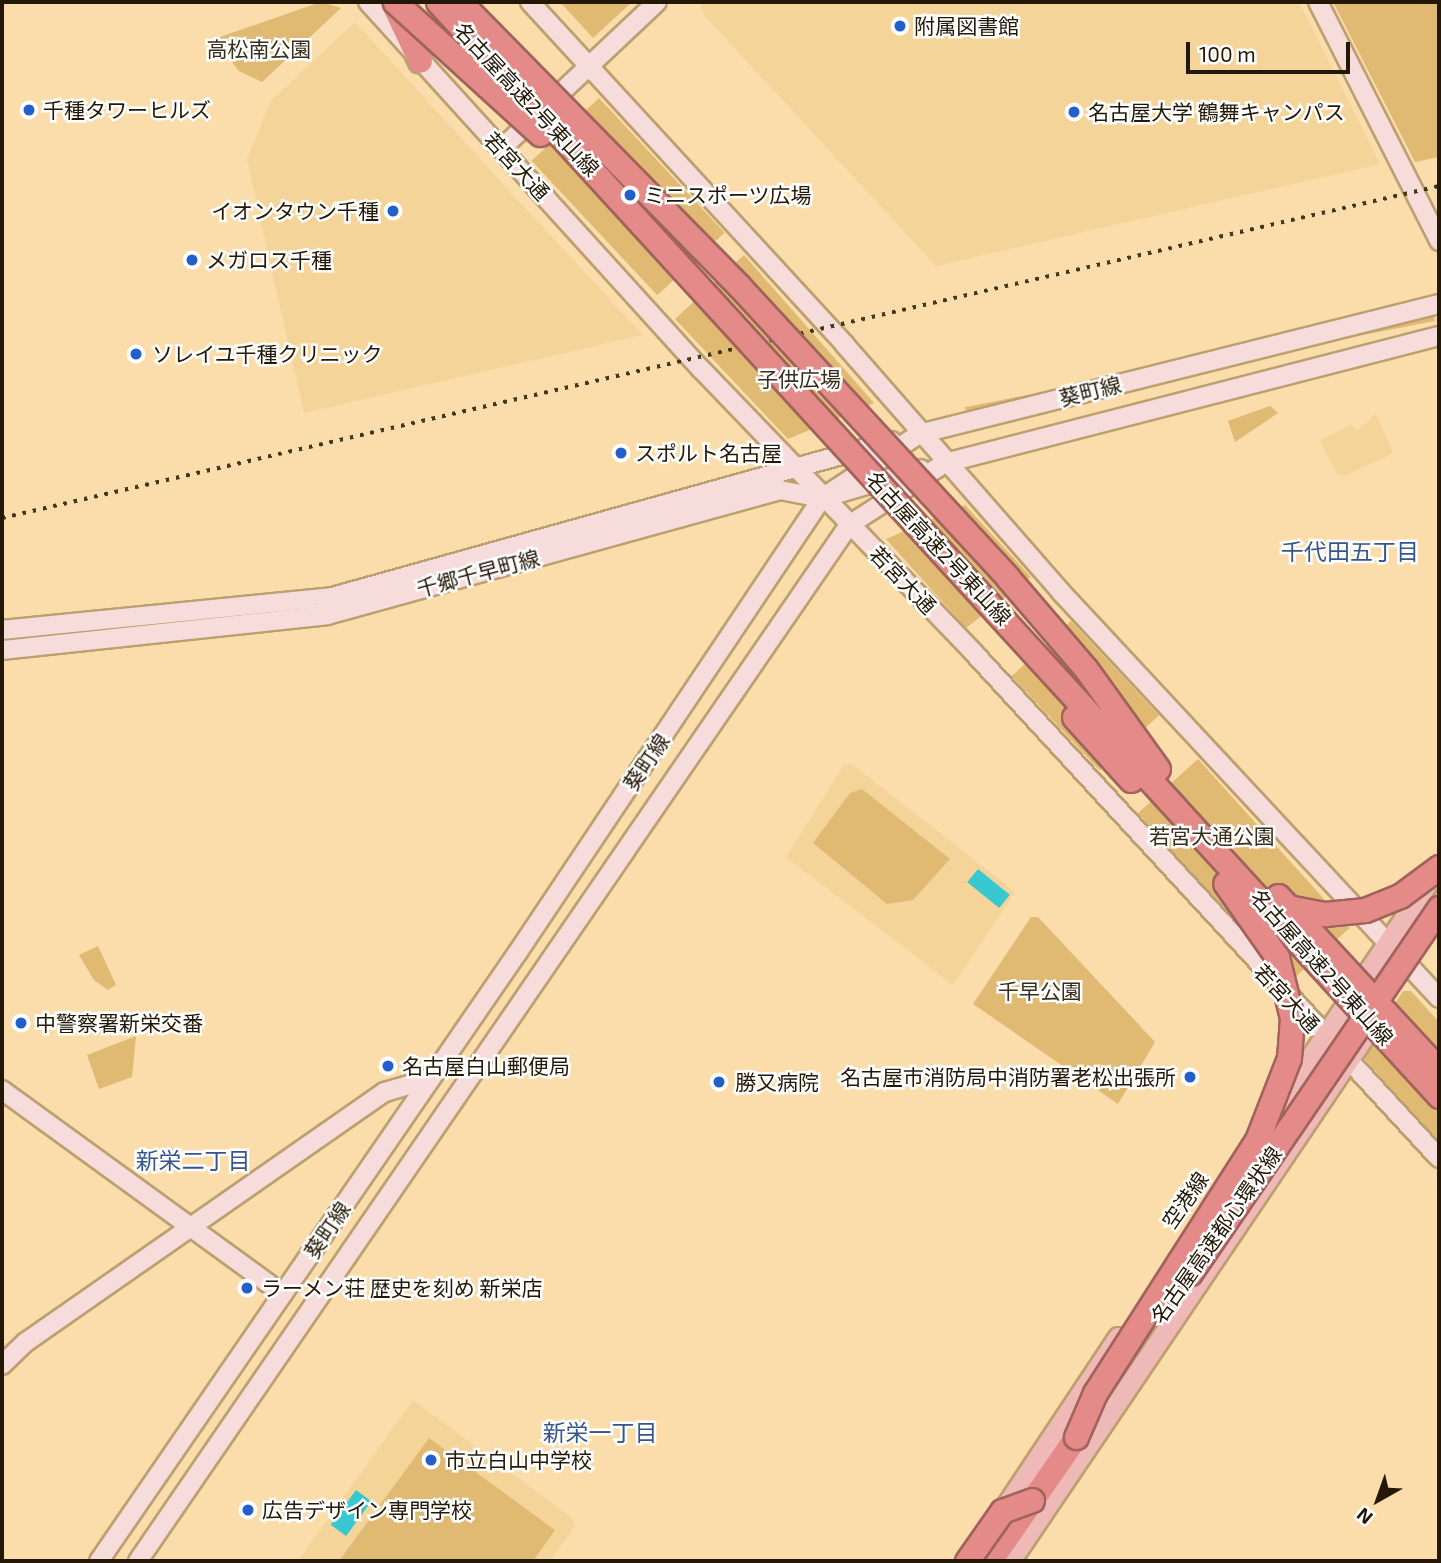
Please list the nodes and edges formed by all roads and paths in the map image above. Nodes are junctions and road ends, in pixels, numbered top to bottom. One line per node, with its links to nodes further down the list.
1 (368, 2): 9 (street, 若宮大通)
2 (393, 2): 9 (highway); 16 (highway, bridge)
3 (438, 2): 16 (highway, 名古屋高速2号東山線, bridge)
4 (458, 2): 11 (highway, bridge); 13 (highway, 名古屋高速2号東山線, bridge)
5 (471, 2): 11 (highway, bridge); 13 (highway, bridge)
6 (530, 2): 10 (street)
7 (657, 2): 10 (street)
8 (1318, 2): 14 (street)
9 (420, 61): 12 (street, 若宮大通)
10 (588, 67): 12 (street); 18 (street)
11 (530, 72): 13 (highway, bridge)
12 (501, 149): 20 (street, 若宮大通)
13 (630, 181): 26 (highway, bridge); 34 (highway, 名古屋高速2号東山線, bridge)
14 (1439, 241)
15 (1439, 303): 18 (street, 葵町線)
16 (715, 309): 23 (highway, 名古屋高速2号東山線, bridge); 23 (highway, bridge)
17 (1439, 336): 19 (street, 葵町線)
18 (919, 434): 19 (street); 20 (street, 千郷千早町線); 21 (street, 葵町線)
19 (944, 463): 21 (street, 千郷千早町線); 22 (street, 葵町線); 29 (street)
20 (790, 465): 21 (street, 若宮大通); 24 (street, 千郷千早町線)
21 (822, 498): 22 (street, 若宮大通); 25 (street, 千郷千早町線); 35 (street, 葵町線)
22 (849, 525): 32 (street, 若宮大通); 45 (street, 葵町線)
23 (954, 571): 37 (highway, 名古屋高速2号東山線, bridge); 42 (highway, bridge)
24 (2, 630)
25 (2, 650)
26 (1439, 867): 29 (main road, 空港線)
27 (1439, 908): 42 (highway, 名古屋高速都心環状線, bridge)
28 (1439, 926): 30 (main road)
29 (1387, 941): 30 (street); 32 (main road, 空港線)
30 (1411, 968): 31 (street); 33 (main road)
31 (1439, 998)
32 (1325, 1039): 33 (street, 若宮大通); 46 (main road, 空港線)
33 (1349, 1061): 38 (street, 若宮大通); 48 (main road)
34 (1439, 1070)
35 (429, 1079): 39 (street); 40 (street, 葵町線)
36 (2, 1090): 39 (street)
37 (1439, 1096)
38 (1439, 1158)
39 (192, 1226): 40 (street); 41 (street)
40 (283, 1294): 44 (street, 葵町線)
41 (2, 1365)
42 (1076, 1437): 43 (highway, 名古屋高速都心環状線)
43 (1032, 1500): 46 (highway, bridge); 47 (highway, 名古屋高速都心環状線)
44 (99, 1561)
45 (138, 1561)
46 (968, 1561)
47 (990, 1561)
48 (1010, 1561)

